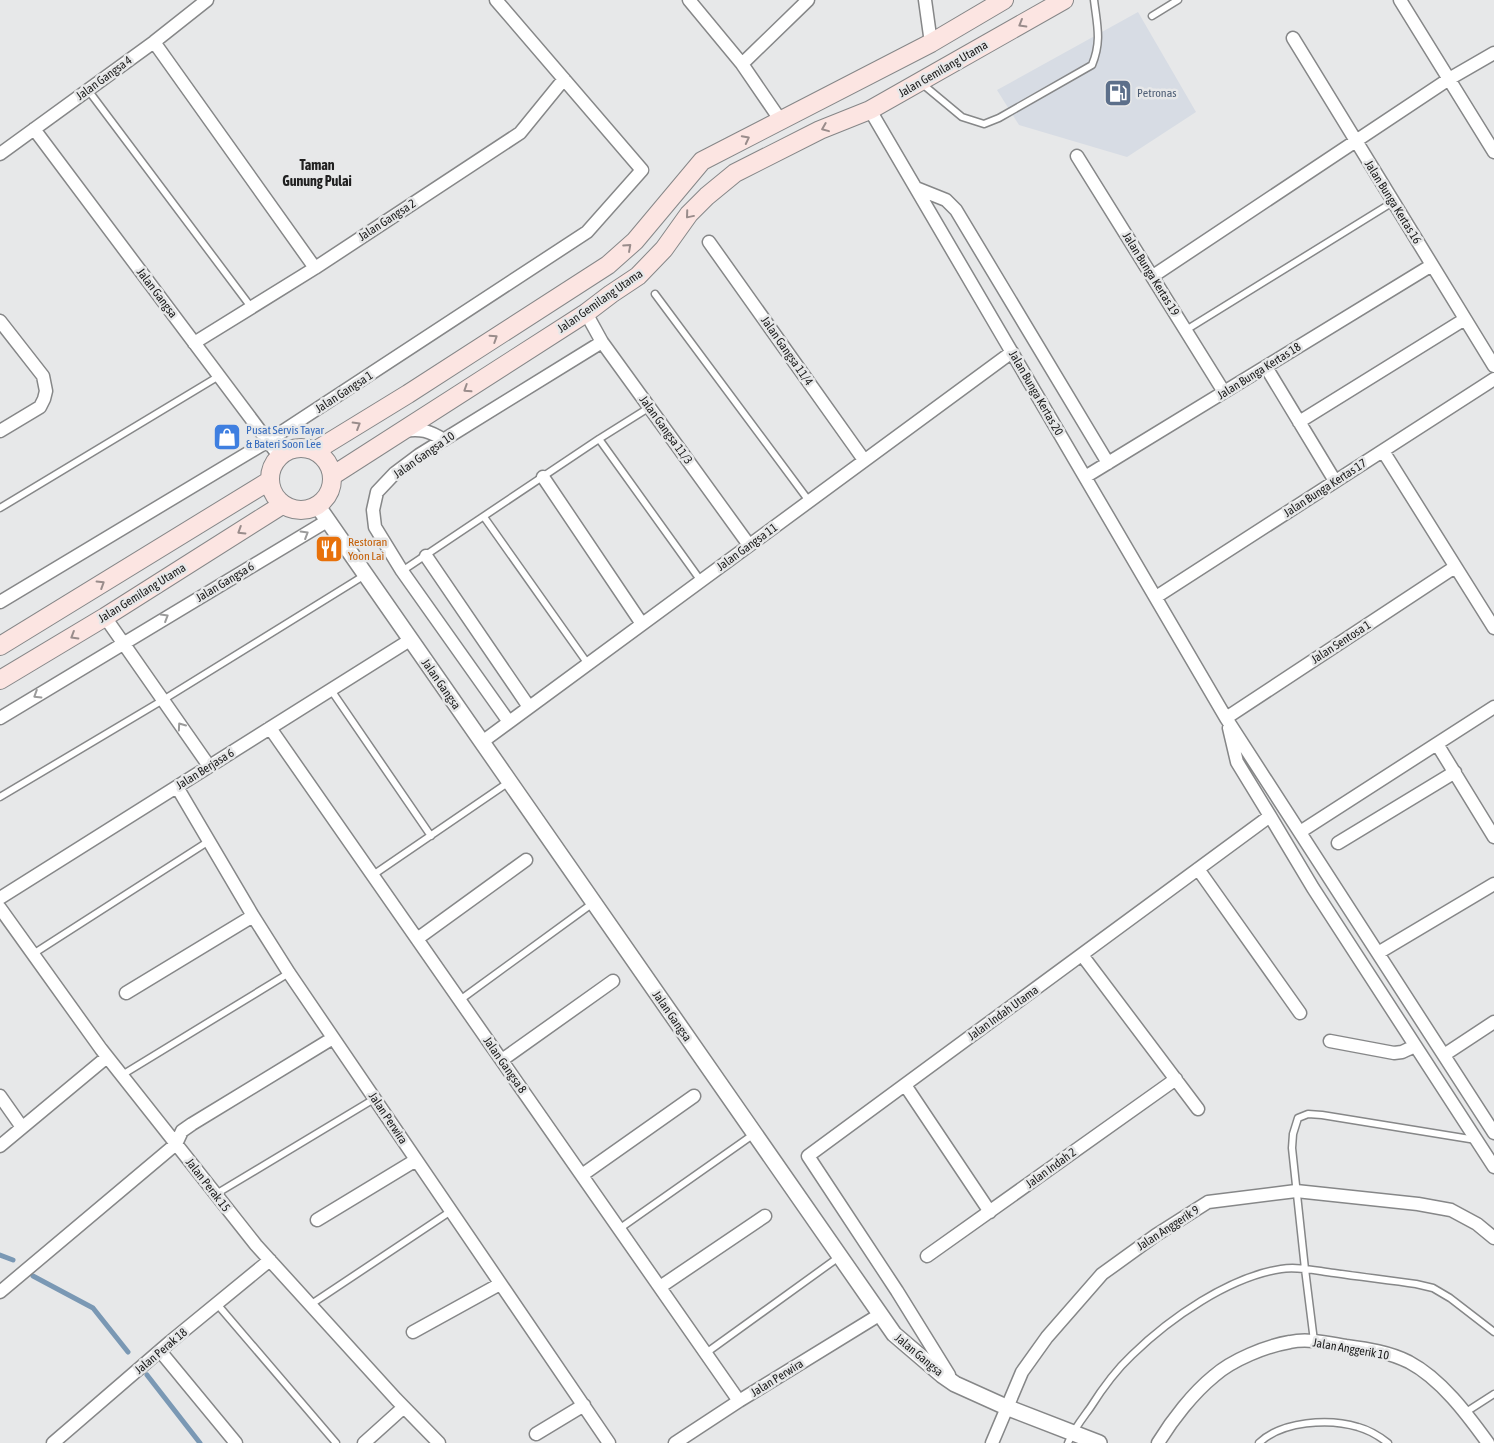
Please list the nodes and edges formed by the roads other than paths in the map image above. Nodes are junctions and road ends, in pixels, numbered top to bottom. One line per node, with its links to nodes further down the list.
1 (207, 0): 13 (street, Jalan Gangsa 4)
2 (496, 0): 17 (street)
3 (689, 0): 16 (street)
4 (808, 0): 16 (street)
5 (925, 0): 14 (street)
6 (1004, 0): 14 (main road, Jalan Gemilang Utama)
7 (1064, 0): 19 (main road, Jalan Gemilang Utama, one-way to 19)
8 (1094, 0): 19 (lane)
9 (1178, 0): 11 (lane)
10 (1400, 0): 18 (street)
11 (1152, 16)
12 (1293, 38): 24 (street, Jalan Bunga Kertas 16)
13 (154, 42): 20 (street, Jalan Gangsa 4); 32 (street)
14 (931, 43): 22 (main road, Jalan Gemilang Utama)
15 (1494, 53): 18 (street)
16 (742, 64): 22 (street)
17 (564, 79): 32 (street, Jalan Gangsa 2); 54 (street, Jalan Gangsa 1)
18 (1449, 79): 24 (street); 25 (street)
19 (920, 82): 21 (main road, Jalan Gemilang Utama)
20 (88, 90): 23 (street, Jalan Gangsa 4); 35 (lane)
21 (870, 110): 28 (street, Jalan Bunga Kertas 20); 36 (main road, Jalan Gemilang Utama, one-way to 36)
22 (781, 120): 55 (main road, Jalan Gemilang Utama, one-way to 22)
23 (34, 130): 26 (street, Jalan Gangsa 4); 41 (street, Jalan Gangsa)
24 (1356, 141): 29 (street, Jalan Bunga Kertas 16); 33 (street)
25 (1494, 152)
26 (0, 154)
27 (1077, 156): 33 (street, Jalan Bunga Kertas 19)
28 (916, 188): 42 (street, Jalan Bunga Kertas 20); 59 (street, Jalan Bunga Kertas 20)
29 (1393, 202): 31 (street, Jalan Bunga Kertas 16); 39 (lane)
30 (710, 242): 58 (street, Jalan Gangsa 11/4)
31 (1432, 264): 37 (street, Jalan Bunga Kertas 16); 44 (street, Jalan Bunga Kertas 18)
32 (315, 268): 35 (street, Jalan Gangsa 2)
33 (1153, 276): 39 (street, Jalan Bunga Kertas 19)
34 (655, 294): 65 (lane)
35 (251, 307): 41 (street, Jalan Gangsa 2)
36 (586, 313): 40 (street, Jalan Gangsa 11/3); 51 (main road, Jalan Gemilang Utama, one-way to 51)
37 (1465, 319): 43 (street, Jalan Bunga Kertas 16); 49 (street)
38 (0, 321): 50 (street)
39 (1186, 330): 47 (street, Jalan Bunga Kertas 19)
40 (602, 342): 48 (street, Jalan Gangsa 11/3); 52 (street, Jalan Gangsa 10)
41 (194, 343): 45 (street, Jalan Gangsa)
42 (1012, 352): 58 (street, Jalan Gangsa 11); 62 (street, Jalan Bunga Kertas 20)
43 (1494, 366)
44 (1266, 367): 47 (street, Jalan Bunga Kertas 18); 49 (street)
45 (219, 376): 54 (street, Jalan Gangsa); 68 (lane)
46 (1494, 379): 56 (street, Jalan Bunga Kertas 17)
47 (1224, 392): 59 (street, Jalan Bunga Kertas 18)
48 (650, 407): 53 (lane); 71 (street, Jalan Gangsa 11/3)
49 (1299, 422): 64 (street)
50 (0, 431)
51 (400, 432): 52 (street); 60 (main road, Jalan Gemilang Utama)
52 (444, 440): 74 (street, Jalan Gangsa 10)
53 (599, 440): 61 (lane); 76 (lane)
54 (268, 441): 57 (street, Jalan Gangsa); 78 (street, Jalan Gangsa 1)
55 (315, 450): 57 (main road); 60 (main road)
56 (1383, 450): 64 (street, Jalan Bunga Kertas 17); 73 (street)
57 (279, 456): 63 (main road)
58 (864, 460): 65 (street, Jalan Gangsa 11)
59 (1108, 464): 62 (street, Jalan Bunga Kertas 18)
60 (332, 476): 67 (main road)
61 (543, 477): 69 (lane); 80 (street)
62 (1085, 477): 77 (street, Jalan Bunga Kertas 20)
63 (269, 481): 66 (main road); 84 (main road, one-way to 63)
64 (1335, 481): 77 (street, Jalan Bunga Kertas 17)
65 (809, 501): 71 (street, Jalan Gangsa 11)
66 (282, 505): 67 (main road); 79 (main road, Jalan Gemilang Utama, one-way to 79)
67 (317, 505): 70 (street, Jalan Gangsa)
68 (0, 508)
69 (484, 517): 72 (lane); 85 (lane)
70 (327, 521): 75 (street, Jalan Gangsa); 83 (street, Jalan Gangsa 6, one-way to 70)
71 (750, 544): 76 (street, Jalan Gangsa 11)
72 (426, 556): 74 (lane); 90 (street)
73 (1455, 567): 81 (street); 92 (street, Jalan Sentosa 1)
74 (402, 571): 93 (street, Jalan Gangsa 10)
75 (365, 575): 82 (street, Jalan Gangsa); 88 (lane)
76 (701, 581): 80 (street, Jalan Gangsa 11)
77 (1156, 597): 92 (street, Jalan Bunga Kertas 20)
78 (0, 602)
79 (105, 617): 83 (street); 86 (main road, Jalan Gemilang Utama, one-way to 86)
80 (642, 624): 85 (street, Jalan Gangsa 11)
81 (1494, 628)
82 (410, 640): 87 (street, Jalan Berjasa 6); 95 (street, Jalan Gangsa)
83 (123, 642): 88 (street); 91 (street, Jalan Gangsa 6, one-way to 91)
84 (0, 646)
85 (588, 664): 90 (street, Jalan Gangsa 11)
86 (0, 680)
87 (331, 690): 94 (street, Jalan Berjasa 6); 104 (lane)
88 (163, 700): 97 (street, one-way to 88); 101 (lane)
89 (1494, 707): 96 (street)
90 (529, 708): 93 (street, Jalan Gangsa 11)
91 (0, 718)
92 (1226, 718): 102 (street); 103 (street)
93 (509, 722): 95 (street, Jalan Gangsa 11)
94 (270, 728): 97 (street, Jalan Berjasa 6); 110 (street, Jalan Gangsa 8)
95 (482, 742): 99 (street, Jalan Gangsa)
96 (1438, 744): 98 (street); 103 (street)
97 (209, 766): 100 (street, Jalan Berjasa 6)
98 (1455, 772): 105 (street); 107 (street)
99 (509, 782): 104 (lane); 113 (street, Jalan Gangsa)
100 (177, 787): 106 (street, Jalan Perwira); 112 (street, Jalan Berjasa 6)
101 (0, 797)
102 (1270, 816): 109 (street, Jalan Indah Utama); 128 (street)
103 (1300, 832): 117 (street)
104 (431, 836): 110 (lane)
105 (1494, 837)
106 (209, 841): 115 (street, Jalan Perwira); 118 (lane)
107 (1338, 843)
108 (526, 860): 116 (street)
109 (1198, 869): 119 (street, Jalan Indah Utama); 124 (street)
110 (373, 875): 116 (street, Jalan Gangsa 8)
111 (1494, 884): 117 (street)
112 (0, 898)
113 (594, 903): 123 (lane); 141 (street, Jalan Gangsa)
114 (0, 908): 118 (street, Jalan Perak 15)
115 (253, 916): 120 (street, Jalan Perwira); 122 (street)
116 (417, 939): 123 (street, Jalan Gangsa 8)
117 (1378, 953): 129 (street)
118 (33, 954): 130 (street, Jalan Perak 15)
119 (1082, 954): 133 (street); 134 (street, Jalan Indah Utama)
120 (289, 972): 126 (street, Jalan Perwira); 132 (lane)
121 (613, 981): 131 (street)
122 (126, 993)
123 (460, 1000): 131 (street, Jalan Gangsa 8)
124 (1300, 1012)
125 (1494, 1022): 129 (street)
126 (333, 1038): 137 (street, Jalan Perwira); 143 (street)
127 (1330, 1041): 128 (street)
128 (1415, 1046): 142 (street)
129 (1444, 1056): 140 (street)
130 (107, 1057): 132 (street, Jalan Perak 15); 139 (street)
131 (502, 1060): 147 (street, Jalan Gangsa 8)
132 (122, 1075): 143 (street, Jalan Perak 15)
133 (1176, 1079): 138 (street); 151 (street, Jalan Indah 2)
134 (905, 1085): 151 (street); 171 (street, Jalan Indah Utama)
135 (0, 1096): 139 (street)
136 (694, 1096): 147 (street)
137 (374, 1098): 145 (street, Jalan Perwira); 149 (lane)
138 (1198, 1109)
139 (24, 1126): 144 (street)
140 (1494, 1133)
141 (754, 1134): 154 (lane); 157 (street, Jalan Gangsa)
142 (1476, 1140): 146 (street); 148 (lane)
143 (176, 1144): 149 (street, Jalan Perak 15); 162 (street)
144 (0, 1146)
145 (416, 1160): 150 (street, Jalan Perwira); 153 (street)
146 (1494, 1167)
147 (582, 1175): 154 (street, Jalan Gangsa 8)
148 (1296, 1191): 155 (street, Jalan Anggerik 9); 159 (lane); 176 (street, Jalan Anggerik 9)
149 (216, 1194): 158 (street, Jalan Perak 15)
150 (451, 1211): 160 (street, Jalan Perwira); 164 (lane)
151 (990, 1212): 156 (street, Jalan Indah 2)
152 (765, 1216): 161 (street)
153 (317, 1220)
154 (619, 1229): 161 (street, Jalan Gangsa 8)
155 (1494, 1238)
156 (927, 1256)
157 (839, 1257): 165 (street, Jalan Gangsa); 170 (lane)
158 (270, 1260): 163 (street, Jalan Perak 18); 164 (street, Jalan Perak 15)
159 (1305, 1269): 167 (lane); 168 (lane); 179 (lane)
160 (500, 1284): 166 (street); 174 (street, Jalan Perwira)
161 (660, 1287): 170 (street, Jalan Gangsa 8)
162 (0, 1292)
163 (217, 1304): 169 (street, Jalan Perak 18); 182 (lane)
164 (310, 1304): 175 (street, Jalan Perak 15)
165 (879, 1315): 171 (street, Jalan Gangsa); 173 (street, Jalan Perwira)
166 (413, 1332)
167 (1494, 1332)
168 (1314, 1341): 177 (street, Jalan Anggerik 10); 189 (street, Jalan Anggerik 10)
169 (160, 1351): 180 (street, Jalan Perak 18); 181 (street)
170 (706, 1353): 173 (street, Jalan Gangsa 8)
171 (950, 1380): 176 (street, Jalan Gangsa)
172 (1494, 1394): 177 (lane)
173 (740, 1401): 186 (street, Jalan Perwira)
174 (584, 1405): 178 (street); 185 (street, Jalan Perwira)
175 (404, 1407): 183 (street); 184 (street, Jalan Perak 15)
176 (1006, 1408): 179 (street, Jalan Gangsa); 187 (street, Jalan Anggerik 9)
177 (1466, 1412): 192 (street, Jalan Anggerik 10)
178 (536, 1434)
179 (1070, 1438): 188 (street, Jalan Gangsa)
180 (59, 1441)
181 (236, 1443)
182 (336, 1443)
183 (364, 1443)
184 (438, 1443)
185 (609, 1443)
186 (675, 1443)
187 (992, 1443)
188 (1099, 1443)
189 (1158, 1443)
190 (1259, 1443): 191 (lane)
191 (1388, 1443)
192 (1488, 1443)

